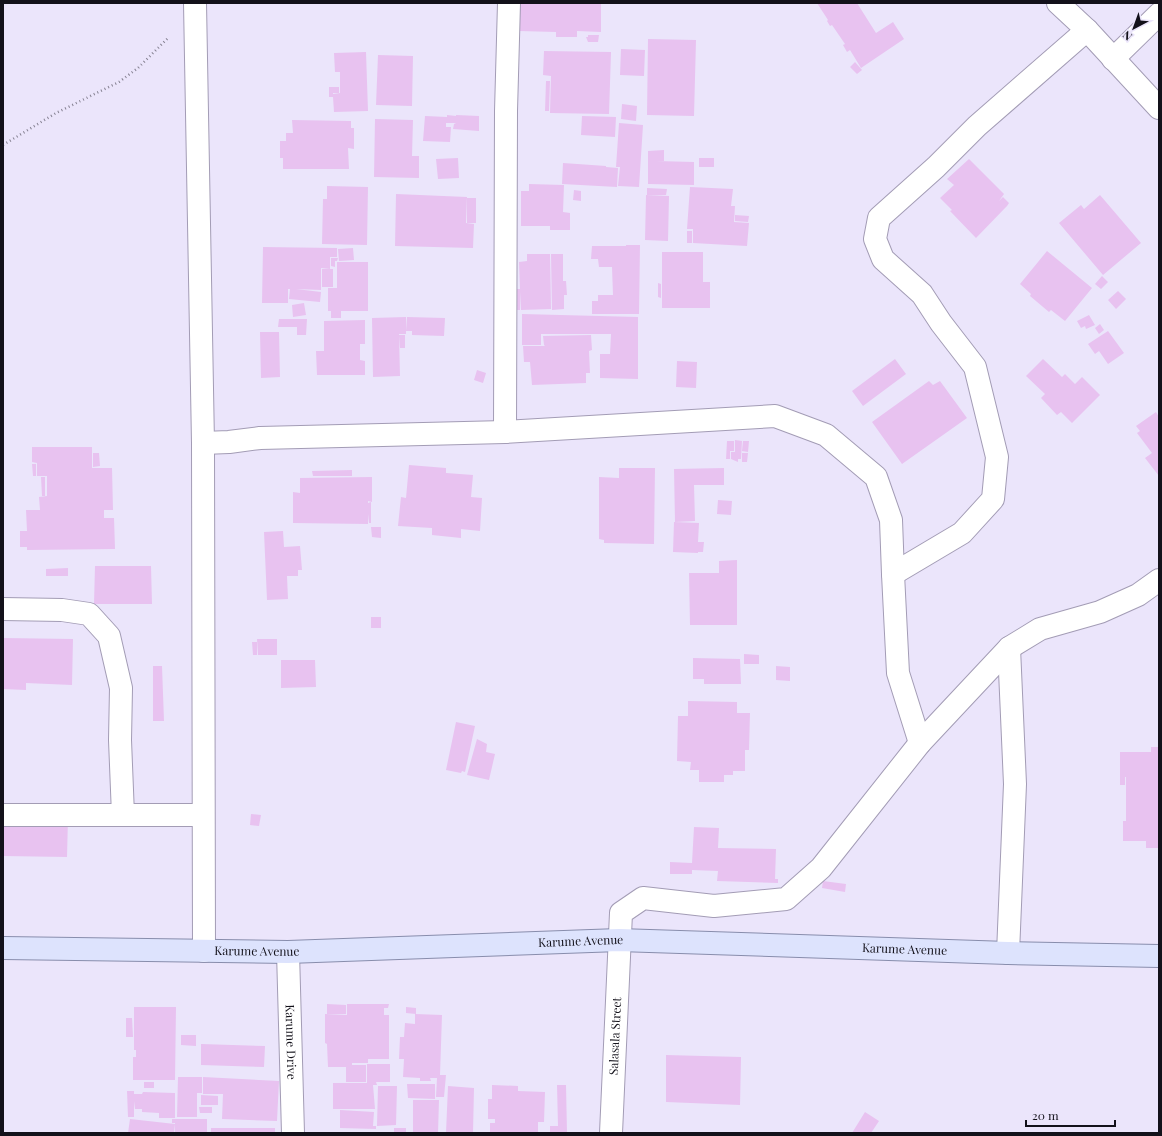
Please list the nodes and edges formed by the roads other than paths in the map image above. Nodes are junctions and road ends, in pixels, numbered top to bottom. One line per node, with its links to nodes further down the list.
1 (508, 3): 8 (street)
2 (1058, 3): 5 (street)
3 (195, 6): 9 (street)
4 (1159, 14): 6 (street)
5 (1087, 30): 6 (street); 10 (street)
6 (1113, 59): 7 (street)
7 (1159, 108)
8 (505, 432): 9 (street); 10 (street)
9 (203, 443): 15 (street)
10 (893, 574): 14 (street)
11 (1159, 580): 13 (street)
12 (3, 609): 17 (street)
13 (1008, 648): 14 (street); 22 (street)
14 (920, 743): 18 (street, Salasala Street)
15 (203, 814): 17 (street); 20 (street)
16 (3, 815): 17 (street)
17 (124, 815)
18 (619, 940): 21 (main road, Karume Avenue); 22 (main road, Karume Avenue); 25 (street, Salasala Street)
19 (3, 948): 20 (main road, Karume Avenue)
20 (204, 951): 21 (main road, Karume Avenue)
21 (288, 952): 24 (street, Karume Drive)
22 (1008, 953): 23 (main road, Karume Avenue)
23 (1159, 956)
24 (293, 1133)
25 (611, 1133)

